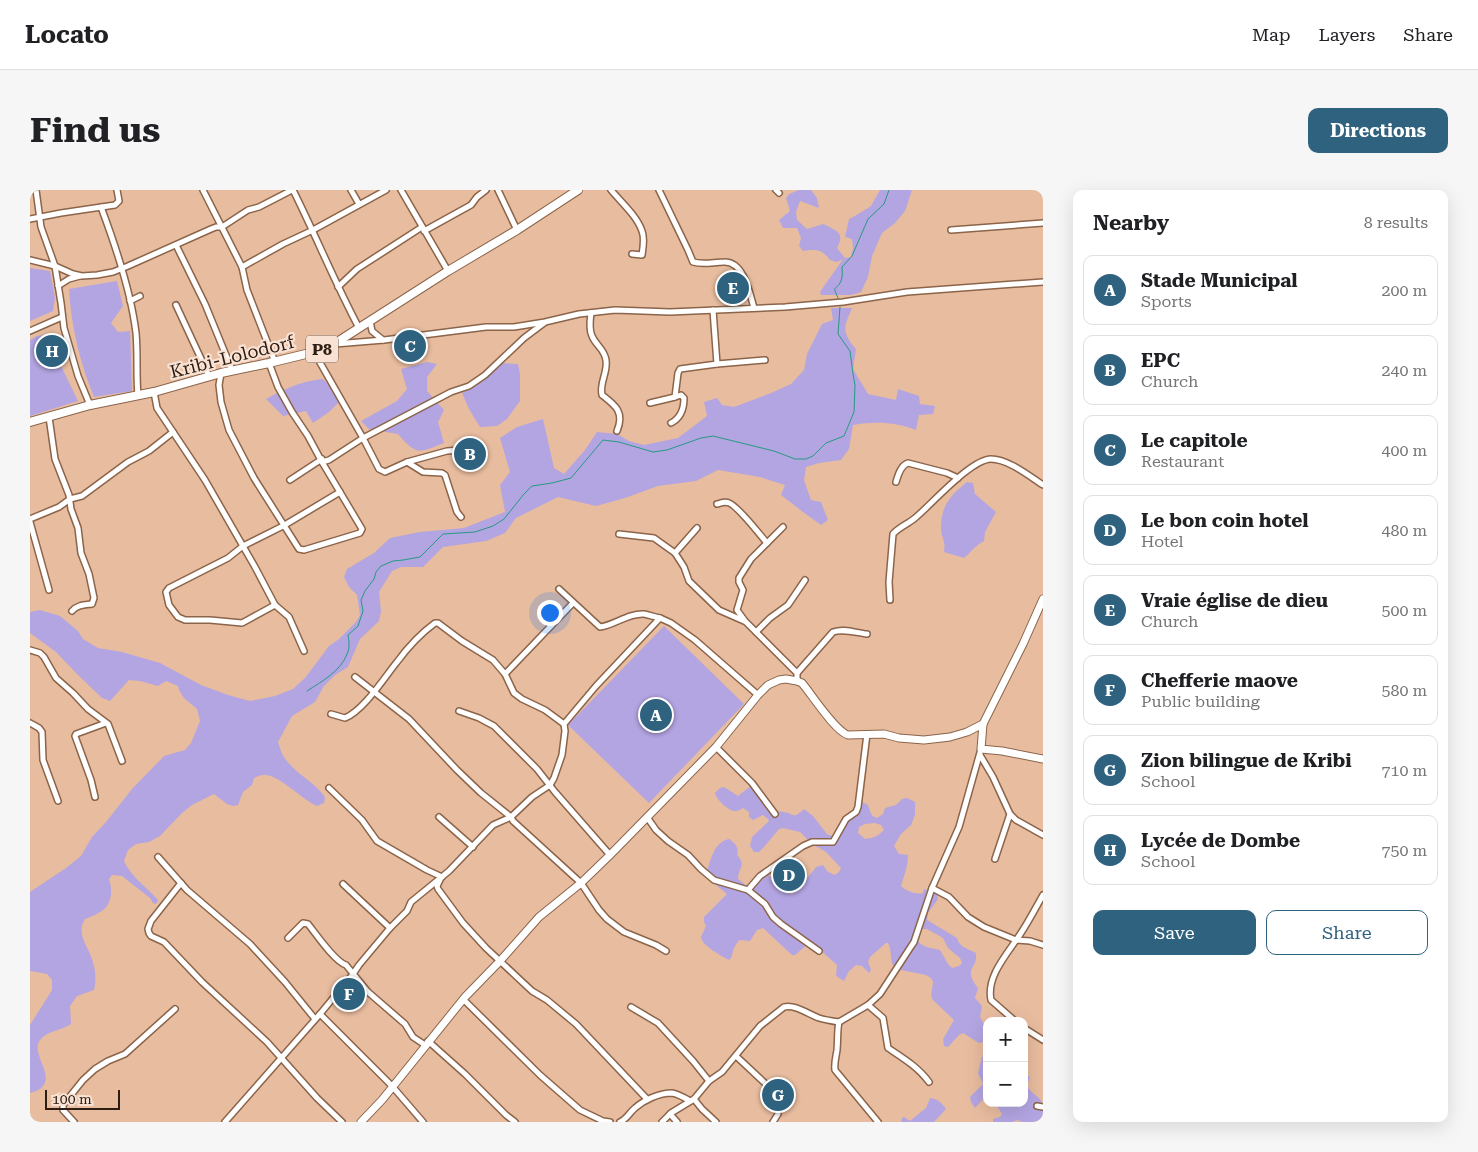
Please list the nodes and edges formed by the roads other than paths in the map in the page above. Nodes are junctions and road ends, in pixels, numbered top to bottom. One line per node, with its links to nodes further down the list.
1 (36, 190): 15 (street)
2 (117, 190): 14 (street)
3 (203, 190): 18 (street)
4 (292, 190): 18 (street); 20 (street)
5 (351, 190): 13 (street)
6 (386, 190): 13 (street)
7 (401, 190): 19 (street)
8 (486, 190): 19 (street)
9 (498, 190): 21 (street)
10 (578, 190): 21 (main road, Kribi-Lolodorf / P8)
11 (611, 190): 24 (street)
12 (659, 190): 37 (street)
13 (359, 204): 20 (street)
14 (101, 207): 15 (street); 28 (street)
15 (39, 217): 16 (street); 26 (street)
16 (30, 219)
17 (1043, 223): 22 (street)
18 (222, 227): 23 (street); 27 (street)
19 (423, 229): 29 (street); 33 (street)
20 (313, 230): 27 (street); 33 (street)
21 (517, 230): 29 (main road, Kribi-Lolodorf / P8)
22 (951, 230)
23 (176, 245): 28 (street); 51 (street)
24 (632, 254)
25 (30, 260): 26 (street)
26 (55, 266): 30 (street); 32 (street)
27 (242, 267): 49 (street)
28 (121, 269): 30 (street); 35 (street)
29 (448, 271): 41 (main road, Kribi-Lolodorf / P8)
30 (82, 276): 32 (street)
31 (1043, 282): 37 (street)
32 (58, 286): 40 (street)
33 (338, 287): 43 (street)
34 (140, 296): 35 (street)
35 (130, 300): 55 (street)
36 (176, 305): 53 (street)
37 (754, 308): 38 (street)
38 (713, 310): 39 (street); 50 (street)
39 (590, 312): 42 (street); 62 (street)
40 (62, 317): 44 (street); 58 (street)
41 (370, 321): 43 (main road, Kribi-Lolodorf / P8); 45 (street)
42 (545, 322): 45 (street); 64 (street)
43 (359, 328): 46 (main road, Kribi-Lolodorf / P8)
44 (30, 331)
45 (384, 340): 46 (street)
46 (334, 344): 47 (main road, Kribi-Lolodorf / P8)
47 (314, 352): 49 (main road, Kribi-Lolodorf / P8); 64 (street)
48 (765, 360): 50 (street)
49 (272, 362): 51 (main road, Kribi-Lolodorf / P8); 66 (street)
50 (717, 364): 56 (street)
51 (232, 370): 52 (main road, Kribi-Lolodorf / P8)
52 (221, 373): 53 (main road, Kribi-Lolodorf / P8); 77 (street)
53 (209, 376): 54 (main road, Kribi-Lolodorf / P8)
54 (154, 392): 55 (main road, Kribi-Lolodorf / P8); 63 (street)
55 (138, 395): 58 (main road, Kribi-Lolodorf / P8)
56 (674, 397): 57 (street); 61 (street)
57 (650, 403)
58 (90, 405): 59 (main road, Kribi-Lolodorf / P8)
59 (49, 417): 60 (main road, Kribi-Lolodorf / P8); 73 (street)
60 (30, 422)
61 (671, 423)
62 (617, 431)
63 (173, 432): 73 (street); 82 (street)
64 (364, 438): 66 (street); 67 (street)
65 (460, 450): 67 (street)
66 (322, 461): 69 (street); 72 (street)
67 (407, 462): 75 (street)
68 (958, 478): 70 (street); 71 (street); 88 (street)
69 (290, 480)
70 (896, 482)
71 (1043, 484)
72 (340, 492): 77 (street); 77 (street)
73 (70, 499): 76 (street); 91 (street)
74 (717, 504): 81 (street)
75 (460, 517)
76 (30, 520): 86 (street)
77 (284, 526): 82 (street)
78 (783, 527): 81 (street)
79 (697, 528): 83 (street)
80 (619, 534): 83 (street)
81 (767, 543): 93 (street)
82 (243, 546): 90 (street); 90 (street)
83 (675, 553): 93 (street)
84 (805, 580): 94 (street)
85 (558, 589): 89 (street)
86 (49, 590)
87 (1043, 599): 108 (street)
88 (890, 600)
89 (573, 603): 92 (street); 98 (street)
90 (275, 605): 97 (street)
91 (72, 611)
92 (660, 618): 102 (street); 107 (street)
93 (745, 621): 94 (street)
94 (756, 632): 100 (street)
95 (867, 634): 100 (street)
96 (30, 650): 105 (street)
97 (304, 652)
98 (505, 674): 101 (street); 107 (street)
99 (355, 677): 101 (street)
100 (797, 677): 102 (street); 109 (street)
101 (374, 692): 104 (street); 121 (street)
102 (758, 695): 110 (street)
103 (459, 712): 114 (street)
104 (331, 714)
105 (106, 722): 113 (street); 116 (street)
106 (30, 723): 117 (street)
107 (564, 724): 114 (street)
108 (983, 724): 109 (street); 111 (street)
109 (867, 734): 133 (street)
110 (716, 747): 118 (street); 122 (street)
111 (981, 752): 112 (street); 119 (street); 132 (street)
112 (1043, 759)
113 (122, 761)
114 (550, 785): 121 (street); 125 (street)
115 (329, 788): 128 (street)
116 (95, 797)
117 (58, 801)
118 (775, 814)
119 (1010, 814): 123 (street); 127 (street)
120 (439, 817): 124 (street)
121 (511, 817): 124 (street); 130 (street)
122 (647, 817): 125 (street); 133 (street)
123 (1043, 835)
124 (473, 847): 128 (street)
125 (610, 854): 130 (street)
126 (158, 858): 129 (street)
127 (995, 859)
128 (441, 877): 135 (street); 141 (street)
129 (181, 883): 149 (street); 155 (street)
130 (580, 883): 139 (street); 141 (street)
131 (343, 884): 135 (street)
132 (932, 888): 137 (street); 144 (street)
133 (748, 890): 140 (street)
134 (1043, 895): 137 (street)
135 (390, 928): 142 (street)
136 (288, 938): 142 (street)
137 (1016, 940): 138 (street); 148 (street)
138 (1043, 945)
139 (666, 951)
140 (819, 951)
141 (500, 961): 143 (street); 160 (street)
142 (353, 974): 147 (street); 153 (street)
143 (463, 999): 153 (street); 170 (street)
144 (868, 1005): 150 (street); 157 (street)
145 (631, 1007): 156 (street)
146 (174, 1009): 164 (street)
147 (320, 1014): 149 (street); 158 (street)
148 (1010, 1017)
149 (315, 1018): 155 (street)
150 (839, 1022): 154 (street); 176 (street)
151 (1028, 1032): 152 (street)
152 (1043, 1040)
153 (426, 1043): 158 (street); 169 (street)
154 (736, 1056): 156 (street); 159 (street)
155 (282, 1058): 165 (street); 166 (street)
156 (709, 1081): 161 (street)
157 (929, 1082)
158 (392, 1086): 167 (street); 168 (street)
159 (768, 1086)
160 (647, 1099): 161 (street); 171 (street)
161 (692, 1100): 162 (street); 174 (street)
162 (670, 1114): 172 (street); 173 (street)
163 (778, 1114): 175 (street)
164 (74, 1122)
165 (225, 1122)
166 (342, 1122)
167 (361, 1122)
168 (423, 1122)
169 (515, 1122)
170 (610, 1122)
171 (620, 1122)
172 (662, 1122)
173 (677, 1122)
174 (716, 1122)
175 (772, 1122)
176 (878, 1122)

